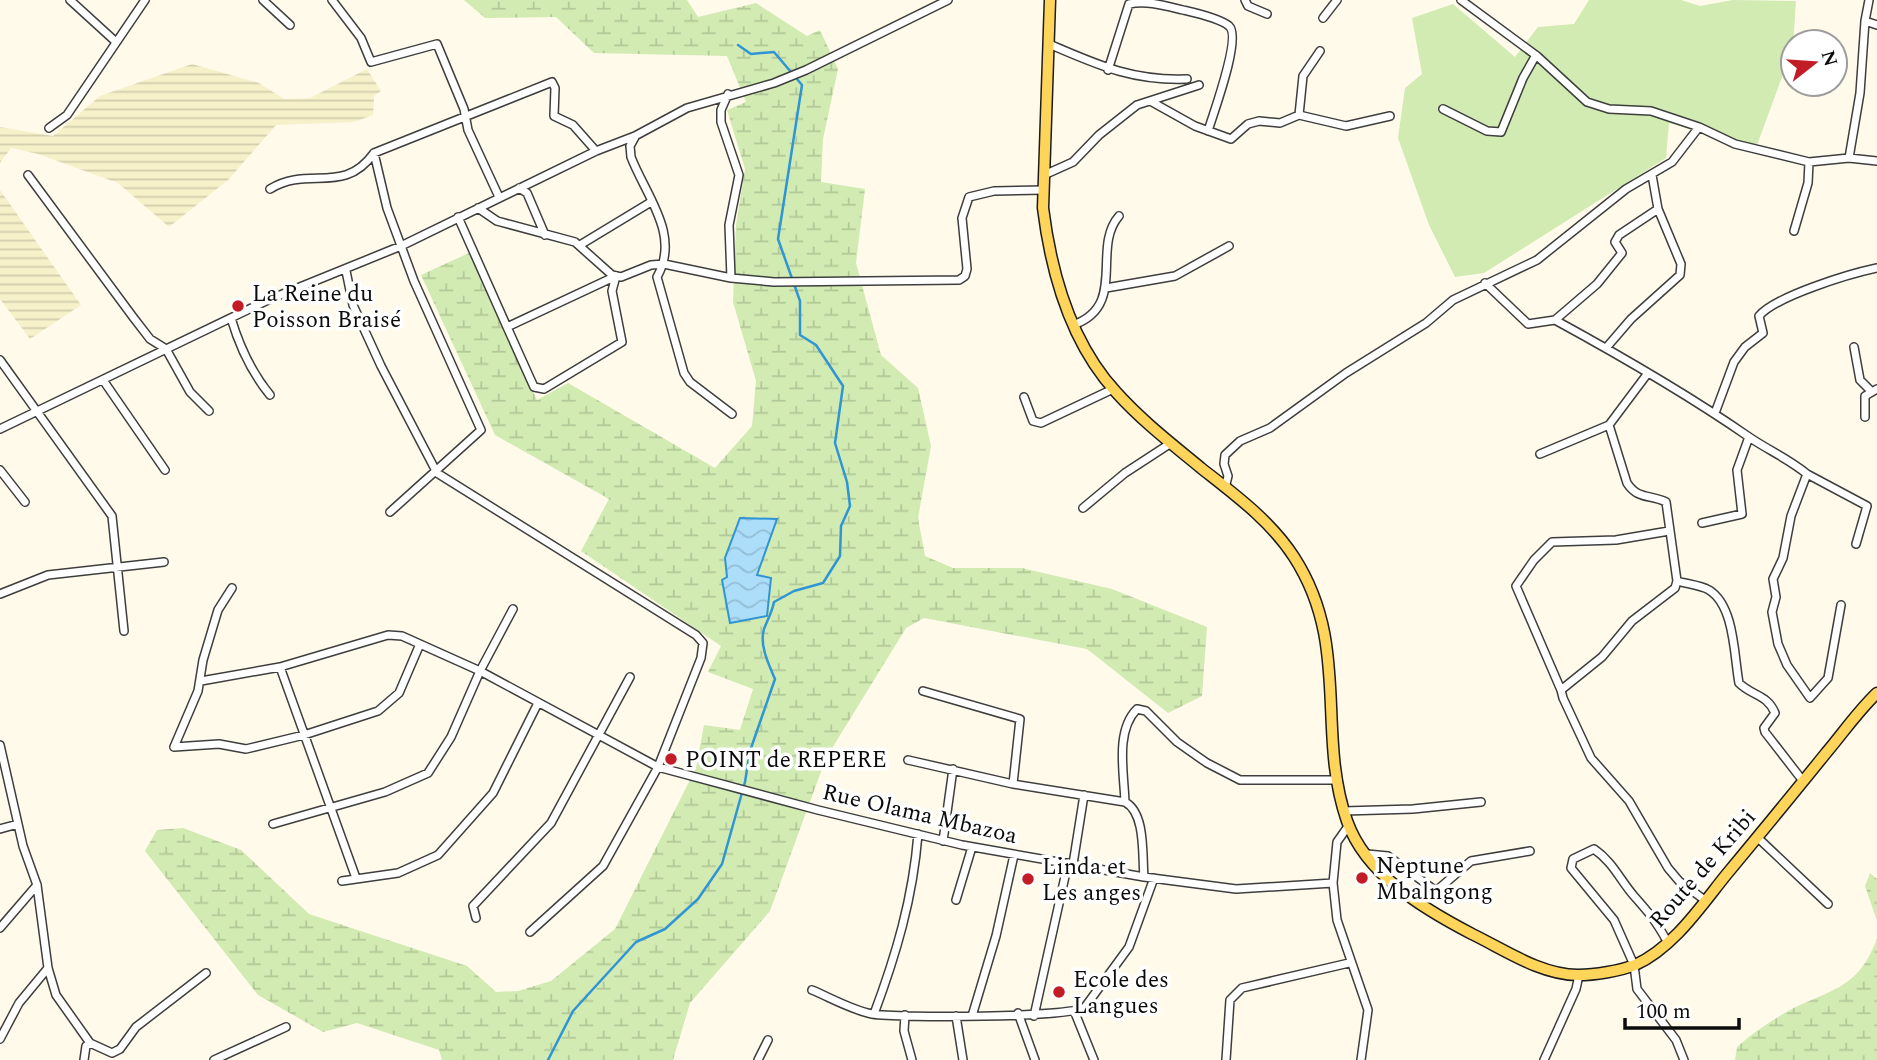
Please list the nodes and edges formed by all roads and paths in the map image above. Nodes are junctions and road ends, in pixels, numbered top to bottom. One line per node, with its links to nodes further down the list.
1 (70, 0): 16 (street)
2 (145, 0): 16 (street)
3 (263, 0): 15 (street)
4 (332, 0): 28 (street)
5 (948, 0): 23 (street)
6 (1050, 0): 17 (main road, Route de Kribi)
7 (1245, 0): 11 (street)
8 (1337, 0): 12 (street)
9 (1461, 0): 19 (street)
10 (1869, 0): 13 (street)
11 (1267, 14)
12 (1322, 18)
13 (1865, 21): 14 (street); 35 (street)
14 (1877, 24)
15 (290, 25)
16 (116, 41): 30 (street)
17 (1049, 44): 20 (street); 39 (main road, Route de Kribi)
18 (1320, 51): 26 (street)
19 (1536, 55): 25 (street); 29 (street)
20 (1108, 70): 21 (street); 31 (street)
21 (1187, 79)
22 (1199, 85): 24 (street)
23 (728, 94): 32 (street); 59 (street)
24 (1152, 102): 31 (street); 39 (street)
25 (1443, 109)
26 (1299, 114): 27 (street); 31 (street)
27 (1390, 116)
28 (466, 119): 33 (street); 34 (street); 44 (street)
29 (1699, 127): 36 (street); 40 (street)
30 (50, 128)
31 (1208, 131)
32 (635, 136): 33 (street); 45 (street)
33 (596, 151): 42 (street)
34 (374, 153): 41 (street); 53 (street)
35 (1849, 158): 36 (street); 37 (street)
36 (1810, 162): 50 (street)
37 (1877, 162)
38 (28, 175): 68 (street)
39 (1044, 175): 43 (main road, Route de Kribi)
40 (1652, 175): 47 (street); 60 (street)
41 (270, 188)
42 (519, 188): 44 (street); 51 (street)
43 (1044, 190): 59 (street); 64 (main road, Route de Kribi)
44 (499, 197): 46 (street)
45 (651, 202): 52 (street); 55 (street)
46 (478, 208): 49 (street); 51 (street)
47 (1658, 209): 63 (street); 67 (street)
48 (1119, 216): 61 (street)
49 (458, 218): 53 (street); 65 (street)
50 (1794, 231)
51 (545, 235): 52 (street)
52 (580, 244): 58 (street)
53 (401, 246): 57 (street); 88 (street)
54 (1229, 246): 61 (street)
55 (664, 264): 58 (street); 59 (street); 79 (street)
56 (1877, 268): 78 (street)
57 (346, 271): 62 (street); 88 (street)
58 (616, 276): 65 (street); 65 (street)
59 (731, 278)
60 (1485, 283): 63 (street); 90 (street)
61 (1105, 288): 64 (street)
62 (231, 318): 68 (street); 74 (street)
63 (1555, 320): 67 (street)
64 (1073, 326): 72 (main road, Route de Kribi)
65 (507, 327)
66 (1854, 347): 73 (street)
67 (1606, 348): 70 (street)
68 (166, 349): 71 (street); 77 (street)
69 (0, 360): 76 (street)
70 (1648, 373): 78 (street); 81 (street)
71 (103, 380): 76 (street); 87 (street)
72 (1114, 390): 75 (street); 84 (main road, Route de Kribi)
73 (1874, 390): 80 (street)
74 (270, 395)
75 (1024, 397)
76 (40, 411): 82 (street); 98 (street)
77 (209, 411)
78 (1715, 412): 83 (street)
79 (732, 414)
80 (1865, 417)
81 (1609, 425): 85 (street); 95 (street)
82 (0, 429)
83 (1749, 437): 89 (street); 94 (street)
84 (1171, 443): 90 (main road, Route de Kribi); 92 (street)
85 (1540, 454)
86 (0, 470): 91 (street)
87 (165, 470)
88 (437, 473): 93 (street); 118 (street)
89 (1807, 474): 96 (street); 102 (street)
90 (1225, 488): 120 (main road, Route de Kribi)
91 (25, 502)
92 (1083, 508)
93 (390, 512)
94 (1702, 523)
95 (1669, 531): 99 (street); 110 (street)
96 (1856, 544)
97 (164, 562): 98 (street)
98 (118, 565): 101 (street); 104 (street)
99 (1677, 581): 110 (street); 121 (street)
100 (232, 587): 109 (street)
101 (0, 594)
102 (1841, 605)
103 (513, 609): 107 (street)
104 (124, 631)
105 (420, 644): 106 (street, Rue Olama Mbazoa); 107 (street, Rue Olama Mbazoa); 114 (street)
106 (280, 667): 109 (street, Rue Olama Mbazoa); 114 (street)
107 (480, 671): 113 (street, Rue Olama Mbazoa); 126 (street)
108 (630, 677): 115 (street)
109 (201, 681): 114 (street)
110 (1561, 690): 147 (street)
111 (923, 691): 122 (street)
112 (1877, 693): 121 (main road, Route de Kribi)
113 (538, 703): 115 (street, Rue Olama Mbazoa); 141 (street)
114 (304, 735): 126 (street)
115 (596, 735): 118 (street, Rue Olama Mbazoa); 149 (street)
116 (0, 745): 128 (street)
117 (908, 760): 119 (street)
118 (658, 767): 132 (street, Rue Olama Mbazoa); 151 (street)
119 (953, 769): 122 (street); 134 (street)
120 (1338, 780): 124 (street); 127 (main road, Route de Kribi)
121 (1803, 781): 133 (main road, Route de Kribi)
122 (1013, 784): 123 (street)
123 (1084, 795): 124 (street); 139 (street)
124 (1125, 802): 140 (street)
125 (1481, 802): 127 (street)
126 (331, 807): 129 (street); 141 (street)
127 (1344, 811): 130 (main road, Route de Kribi)
128 (18, 824): 131 (street); 145 (street)
129 (273, 824)
130 (1349, 825): 137 (main road, Route de Kribi); 144 (street)
131 (0, 829)
132 (918, 834): 134 (street, Rue Olama Mbazoa); 161 (street)
133 (1757, 837): 147 (main road, Route de Kribi); 148 (street)
134 (943, 841): 135 (street, Rue Olama Mbazoa)
135 (972, 847): 138 (street, Rue Olama Mbazoa); 146 (street)
136 (1530, 851): 137 (street)
137 (1367, 854): 157 (main road, Route de Kribi)
138 (1014, 855): 139 (street, Rue Olama Mbazoa); 164 (street)
139 (1071, 863): 140 (street, Rue Olama Mbazoa); 165 (street)
140 (1144, 877): 142 (street, Rue Olama Mbazoa)
141 (356, 878): 143 (street)
142 (1154, 878): 144 (street, Rue Olama Mbazoa); 160 (street)
143 (342, 881)
144 (1333, 883): 153 (street)
145 (37, 885): 150 (street); 155 (street)
146 (956, 900)
147 (1706, 901): 152 (main road, Route de Kribi)
148 (1828, 904)
149 (476, 918)
150 (0, 928)
151 (530, 932)
152 (1667, 942): 154 (main road, Route de Kribi); 154 (street)
153 (1349, 963): 178 (street); 179 (street)
154 (1634, 965): 157 (main road, Route de Kribi); 181 (street)
155 (48, 968): 167 (street); 169 (street)
156 (206, 973): 169 (street)
157 (1579, 975): 180 (street)
158 (812, 990): 161 (street)
159 (1018, 1013): 164 (street); 165 (street); 176 (street)
160 (1075, 1013): 165 (street); 177 (street)
161 (874, 1014): 162 (street)
162 (905, 1015): 163 (street); 174 (street)
163 (956, 1016): 164 (street); 175 (street)
164 (972, 1016)
165 (1034, 1016)
166 (286, 1027): 172 (street)
167 (0, 1039)
168 (768, 1040): 173 (street)
169 (88, 1045): 170 (street); 171 (street)
170 (84, 1060)
171 (90, 1060)
172 (214, 1060)
173 (758, 1060)
174 (912, 1060)
175 (963, 1060)
176 (1035, 1060)
177 (1094, 1060)
178 (1226, 1060)
179 (1361, 1060)
180 (1544, 1060)
181 (1685, 1060)

